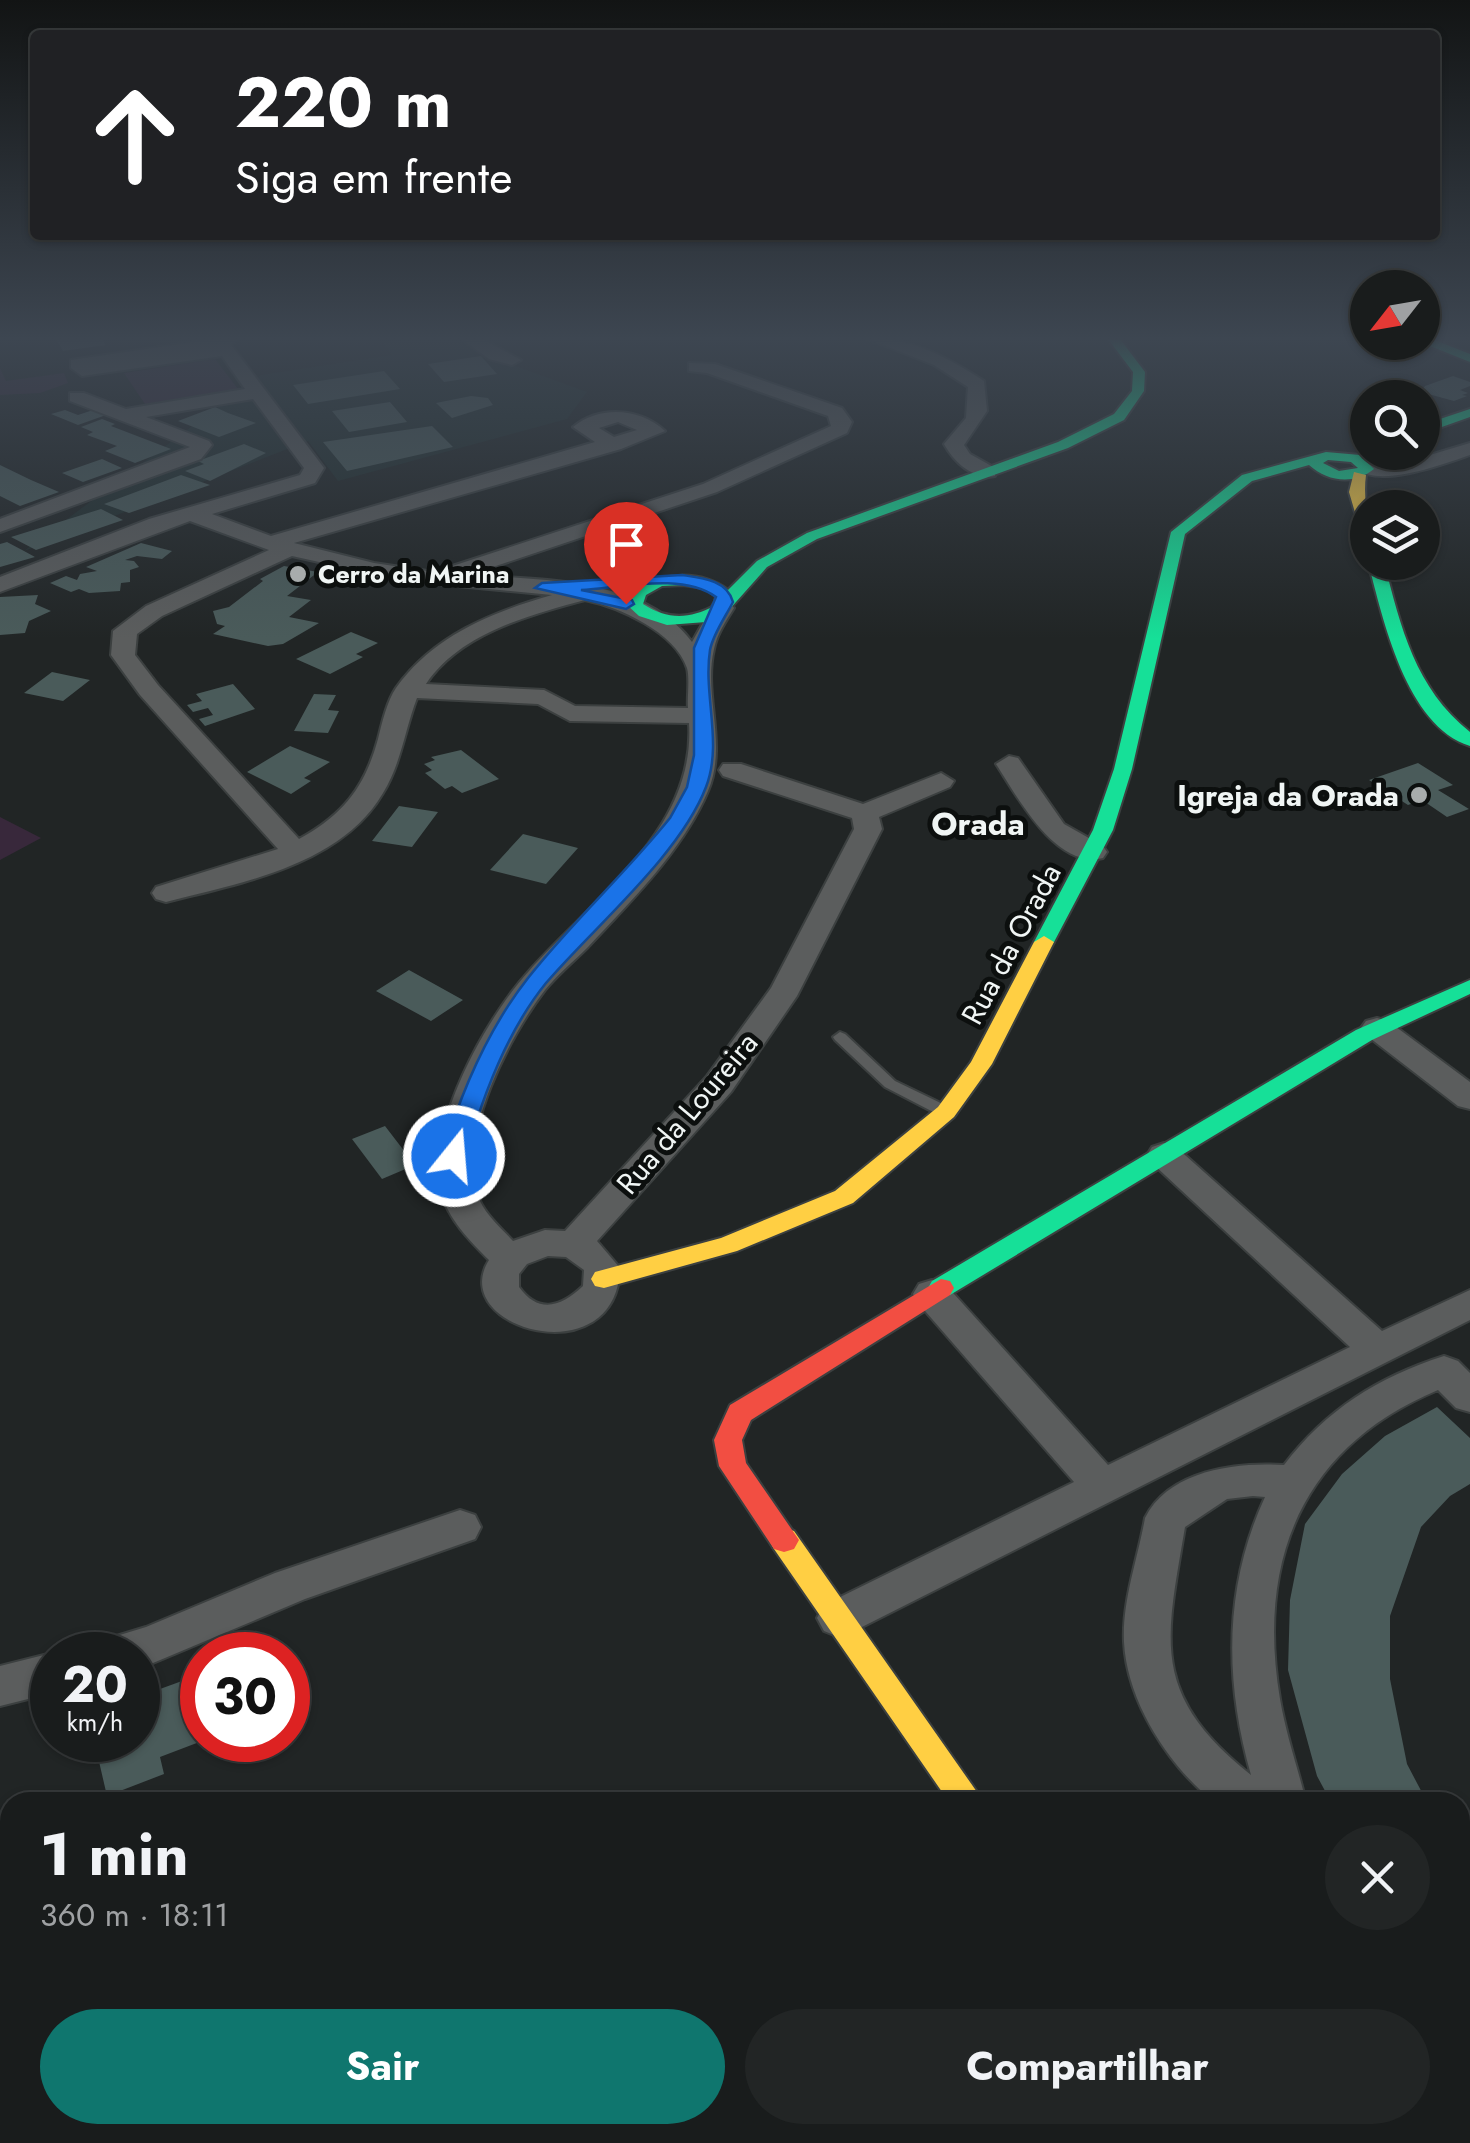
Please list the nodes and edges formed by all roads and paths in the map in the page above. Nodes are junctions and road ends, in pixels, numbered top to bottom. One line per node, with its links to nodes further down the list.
1 (188, 439): 12 (street)
2 (293, 439): 11 (street)
3 (818, 439): 15 (street)
4 (959, 439): 10 (street)
5 (1076, 439): 10 (street)
6 (614, 445): 13 (street)
7 (1470, 449): 8 (street)
8 (1440, 458)
9 (1350, 465): 35 (street, Rua da Orada)
10 (988, 472): 14 (street)
11 (192, 514): 13 (street); 20 (street)
12 (5, 519)
13 (277, 547): 16 (street); 34 (street)
14 (785, 548): 18 (street); 23 (street)
15 (493, 559): 16 (street); 19 (street)
16 (435, 579): 19 (street)
17 (1381, 580): 29 (street)
18 (664, 582): 21 (street); 23 (street); 24 (street)
19 (490, 584): 21 (street); 25 (street)
20 (0, 586)
21 (542, 588): 22 (street)
22 (585, 594): 24 (street); 25 (street)
23 (724, 605): 24 (street); 26 (street)
24 (645, 614): 26 (street)
25 (504, 617): 27 (street)
26 (700, 670): 28 (street)
27 (407, 690): 28 (street); 34 (street)
28 (702, 716): 44 (street)
29 (1470, 741)
30 (1009, 764): 35 (street)
31 (732, 770): 33 (street)
32 (940, 781): 33 (street)
33 (864, 813): 43 (street, Rua da Loureira)
34 (296, 852): 36 (street)
35 (1093, 852): 41 (street, Rua da Orada)
36 (166, 893)
37 (1470, 986): 38 (street)
38 (1377, 1028): 40 (street); 42 (street)
39 (840, 1037): 41 (lane)
40 (1470, 1098)
41 (946, 1112): 45 (street, Rua da Orada)
42 (1164, 1155): 46 (street); 48 (street)
43 (573, 1245): 44 (street); 45 (street)
44 (509, 1259): 45 (street)
45 (604, 1280)
46 (932, 1294): 51 (street); 53 (street)
47 (1470, 1304): 48 (street)
48 (1378, 1350): 51 (street)
49 (1470, 1397): 50 (street)
50 (1294, 1482): 58 (street); 59 (street)
51 (1104, 1488): 53 (street)
52 (460, 1527): 54 (street)
53 (839, 1618): 57 (street)
54 (160, 1641)
55 (30, 1678): 56 (street)
56 (0, 1686)
57 (961, 1792)
58 (1235, 1792)
59 (1280, 1792)

